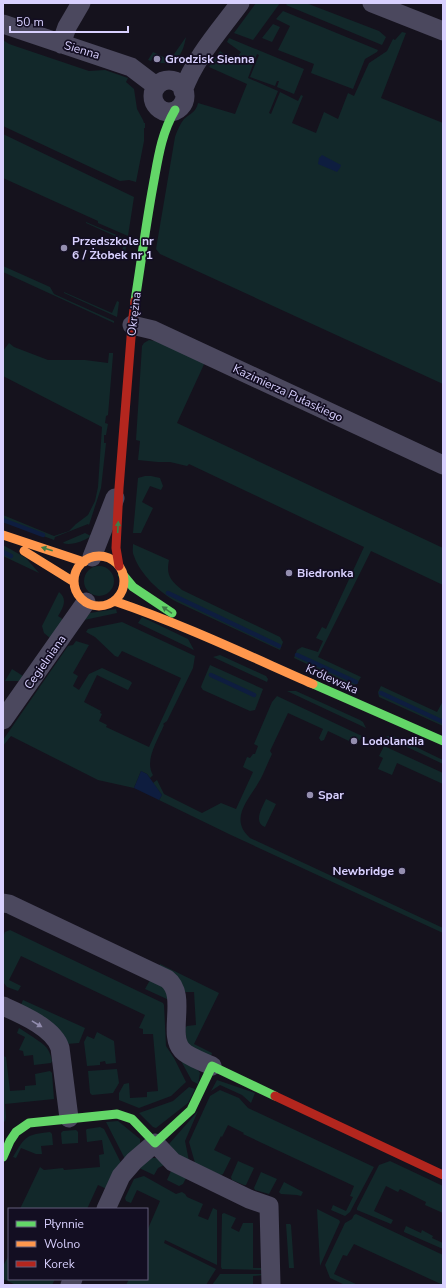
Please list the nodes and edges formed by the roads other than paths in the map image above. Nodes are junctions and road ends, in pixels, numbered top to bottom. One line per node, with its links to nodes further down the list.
1 (81, 3): 6 (street)
2 (240, 3): 7 (street)
3 (372, 3): 5 (street)
4 (3, 24): 6 (street, Sienna)
5 (443, 31)
6 (61, 44): 7 (street, Sienna)
7 (171, 86): 8 (street); 9 (street)
8 (156, 106): 9 (street); 10 (street, Okrężna)
9 (175, 110): 10 (street, Okrężna)
10 (161, 141): 11 (street, Okrężna)
11 (132, 325): 12 (street, Kazimierza Pułaskiego); 13 (street, Okrężna)
12 (443, 466)
13 (120, 488): 15 (street, Okrężna); 16 (street, Okrężna, one-way to 13)
14 (3, 536): 15 (street, one-way to 14); 18 (street)
15 (88, 559): 16 (street); 18 (street)
16 (119, 566): 17 (street)
17 (123, 575): 20 (street); 21 (street, Królewska, one-way to 17)
18 (74, 582): 19 (street)
19 (86, 602): 20 (street); 22 (street, Cegielniana)
20 (114, 602): 21 (street, Królewska)
21 (212, 639): 23 (street, Królewska)
22 (3, 720)
23 (443, 741)
24 (3, 903): 26 (street)
25 (3, 1006): 27 (street, one-way to 27)
26 (212, 1066): 28 (street); 30 (street)
27 (69, 1118): 28 (street); 29 (street)
28 (155, 1143): 31 (street); 32 (street)
29 (3, 1156)
30 (443, 1175)
31 (106, 1208)
32 (271, 1285)

